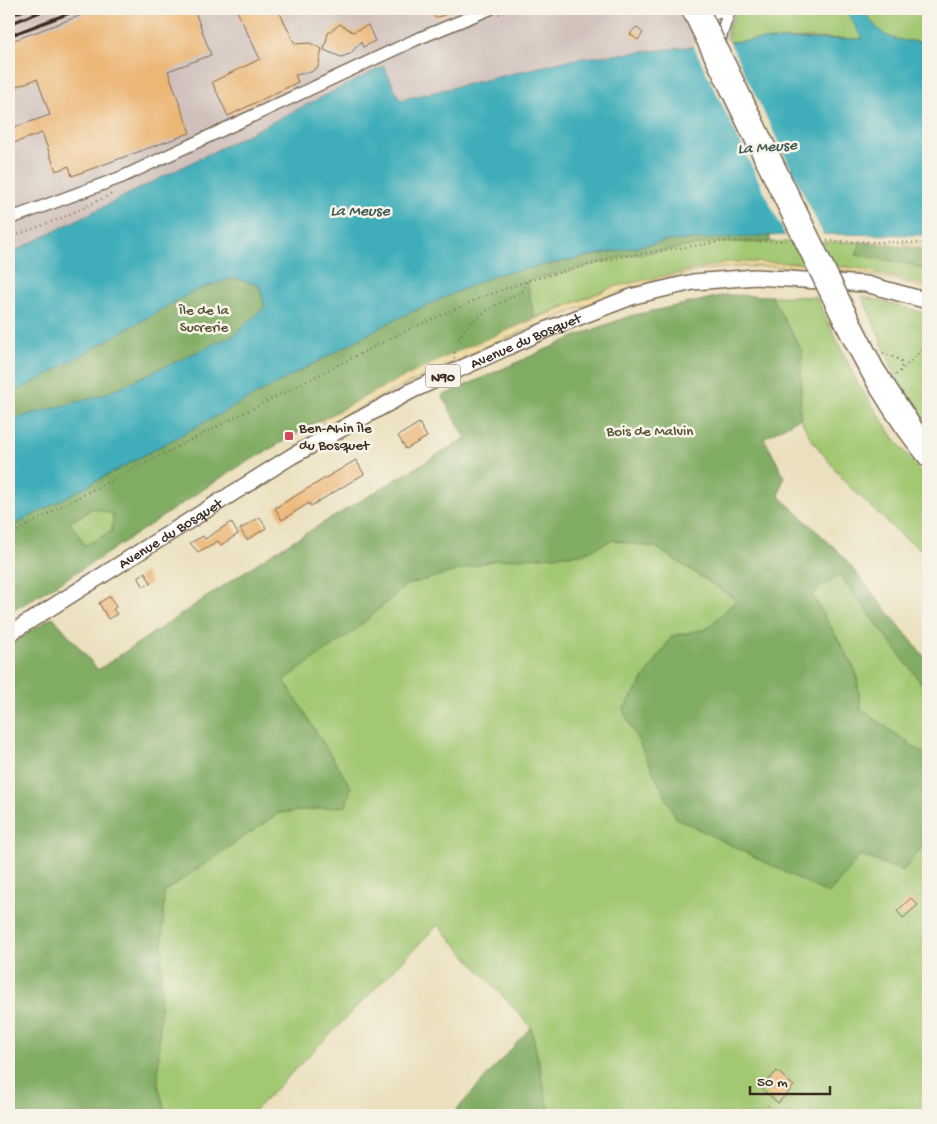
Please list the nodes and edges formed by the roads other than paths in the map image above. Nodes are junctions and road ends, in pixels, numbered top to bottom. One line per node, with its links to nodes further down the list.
1 (490, 9): 4 (street)
2 (697, 9): 3 (street); 5 (main road, bridge); 8 (main road, bridge)
3 (729, 10): 5 (street)
4 (469, 13): 6 (street)
5 (718, 44): 8 (main road, bridge)
6 (9, 219)
7 (928, 300): 11 (main road, Avenue du Bosquet / N90)
8 (844, 314): 9 (main road); 10 (main road)
9 (928, 447)
10 (928, 460)
11 (9, 634)

